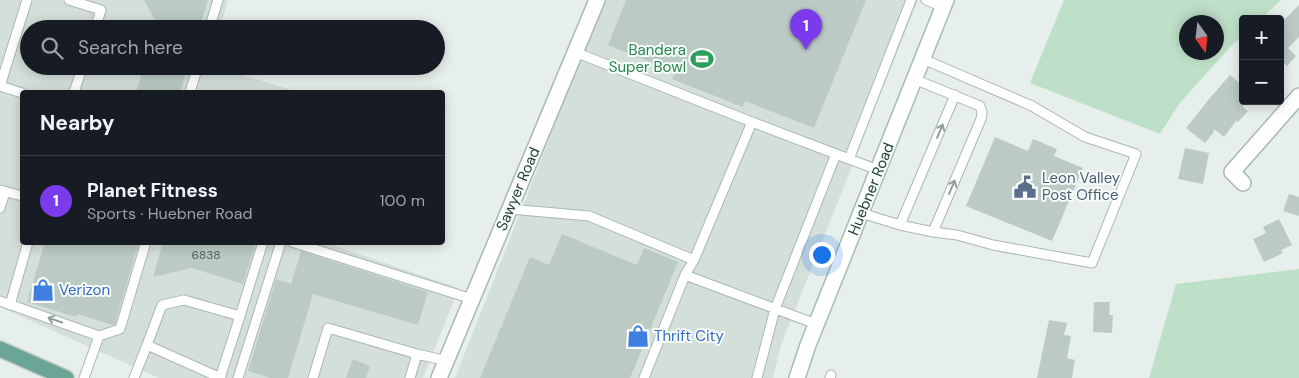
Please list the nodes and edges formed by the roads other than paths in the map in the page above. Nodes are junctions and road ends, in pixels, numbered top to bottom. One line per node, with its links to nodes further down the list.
1 (27, 0): 8 (lane)
2 (69, 0): 9 (lane)
3 (218, 0): 10 (lane)
4 (597, 0): 12 (street, Sawyer Road)
5 (911, 0): 25 (lane)
6 (926, 0): 7 (lane)
7 (945, 3): 13 (street, Huebner Road)
8 (21, 20)
9 (98, 20)
10 (212, 20)
11 (20, 22): 17 (lane)
12 (575, 52): 23 (lane); 31 (street, Sawyer Road)
13 (923, 59): 16 (street, Huebner Road); 34 (lane)
14 (80, 75): 18 (lane)
15 (195, 75): 19 (lane)
16 (914, 79): 21 (lane); 26 (street, Huebner Road)
17 (0, 86): 20 (lane)
18 (75, 90)
19 (191, 90)
20 (20, 92)
21 (954, 95): 33 (lane, one-way to 21); 34 (lane, one-way to 21)
22 (1299, 96): 27 (street)
23 (752, 122): 24 (lane); 40 (lane)
24 (836, 154): 25 (lane); 45 (lane)
25 (849, 159): 26 (lane)
26 (878, 170): 32 (street, Huebner Road)
27 (1243, 183)
28 (3, 191): 29 (lane); 30 (lane)
29 (20, 195)
30 (0, 208)
31 (510, 209): 40 (lane); 42 (street, Sawyer Road)
32 (861, 213): 33 (lane); 47 (street, Huebner Road)
33 (900, 225): 34 (lane)
34 (933, 232)
35 (27, 245): 44 (lane)
36 (145, 245): 48 (lane)
37 (262, 245): 46 (lane)
38 (280, 245): 57 (lane)
39 (301, 245): 42 (lane)
40 (694, 260): 41 (lane)
41 (685, 275): 45 (lane); 61 (lane)
42 (472, 299): 52 (street, Sawyer Road)
43 (0, 301): 44 (lane)
44 (10, 305): 48 (lane, one-way to 44)
45 (775, 309): 47 (lane); 62 (lane)
46 (240, 316): 49 (lane); 56 (lane)
47 (816, 324): 63 (street, Huebner Road)
48 (99, 336): 54 (lane)
49 (147, 345): 55 (lane); 56 (lane)
50 (0, 349): 53 (main road)
51 (417, 354): 52 (lane); 58 (lane); 59 (lane)
52 (447, 361): 60 (street, Sawyer Road)
53 (66, 378)
54 (84, 378)
55 (134, 378)
56 (220, 378)
57 (238, 378)
58 (312, 378)
59 (410, 378)
60 (439, 378)
61 (644, 378)
62 (757, 378)
63 (797, 378)

